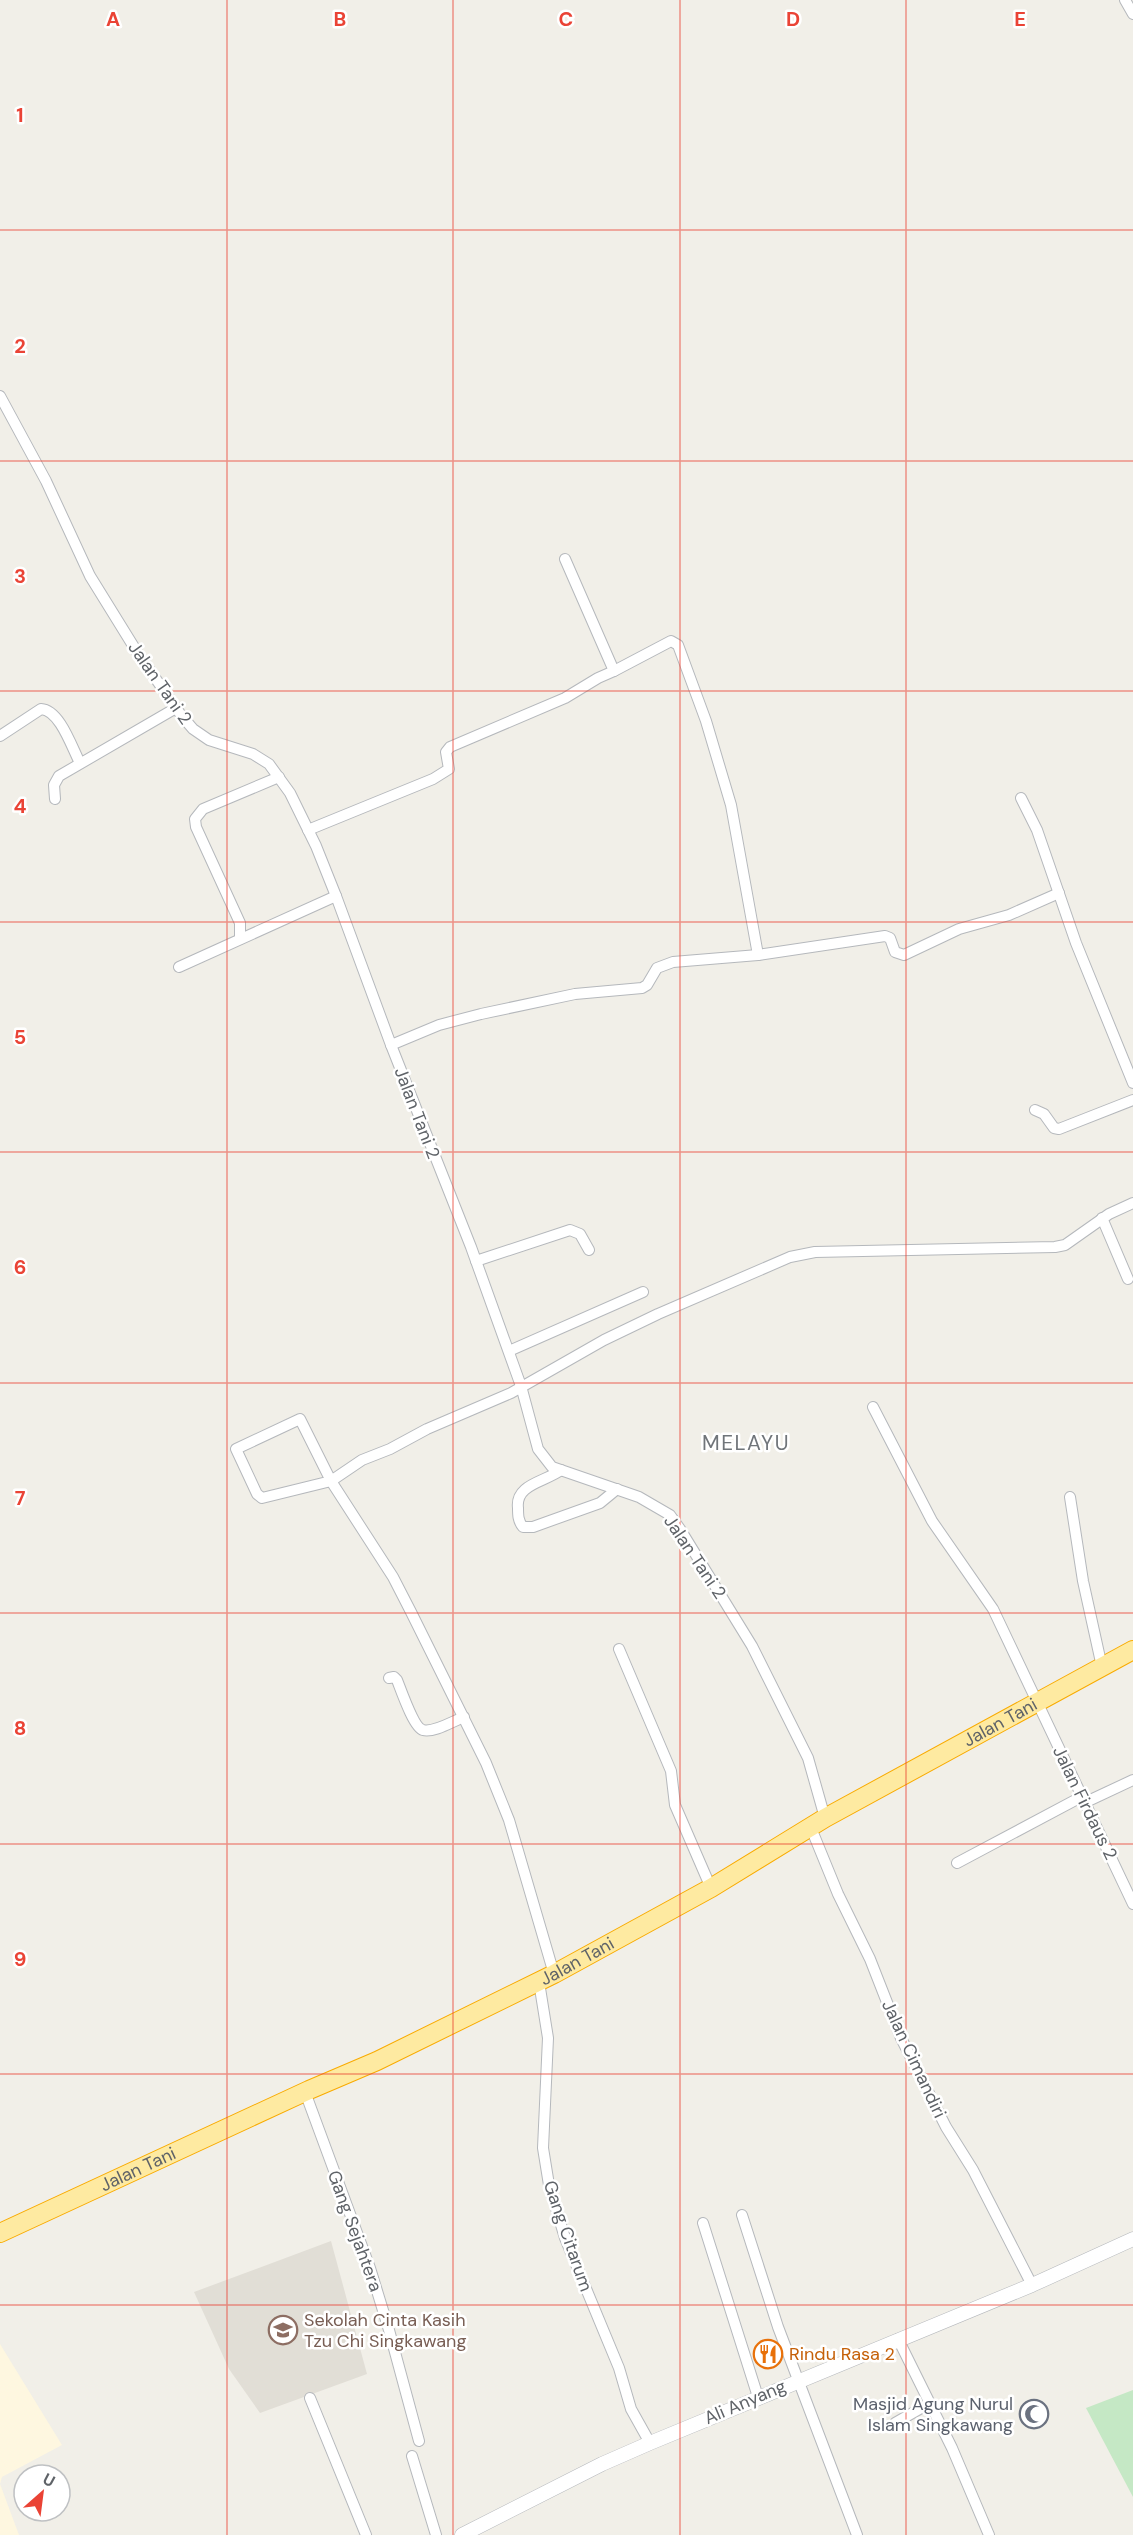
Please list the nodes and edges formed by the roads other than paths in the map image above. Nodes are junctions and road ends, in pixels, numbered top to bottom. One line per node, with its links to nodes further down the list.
1 (1125, 0): 2 (street)
2 (1133, 14)
3 (0, 396): 6 (street, Jalan Tani 2)
4 (565, 559): 5 (street)
5 (614, 671): 12 (street); 16 (street)
6 (176, 708): 8 (street); 9 (street, Jalan Tani 2)
7 (0, 736): 8 (street)
8 (80, 763): 11 (street)
9 (279, 777): 12 (street, Jalan Tani 2); 15 (street)
10 (1021, 798): 13 (street)
11 (55, 799)
12 (308, 830): 14 (street, Jalan Tani 2)
13 (1059, 893): 16 (street); 19 (street)
14 (336, 896): 15 (street); 18 (street, Jalan Tani 2)
15 (240, 939): 17 (street)
16 (758, 955): 18 (street)
17 (179, 967)
18 (391, 1045): 25 (street, Jalan Tani 2)
19 (1133, 1083)
20 (1133, 1100): 21 (street)
21 (1035, 1110)
22 (1133, 1203): 23 (street)
23 (1102, 1218): 26 (street); 29 (street)
24 (589, 1250): 25 (street)
25 (476, 1261): 28 (street, Jalan Tani 2)
26 (1128, 1279)
27 (643, 1292): 28 (street)
28 (509, 1351): 29 (street, Jalan Tani 2)
29 (521, 1386): 31 (street, Jalan Tani 2); 32 (street)
30 (873, 1407): 39 (street, Jalan Firdaus 2)
31 (561, 1470): 33 (street, Jalan Tani 2); 33 (street)
32 (331, 1481): 32 (street, Gang Citarum); 40 (street, Gang Citarum)
33 (617, 1490): 43 (street, Jalan Tani 2)
34 (1070, 1497): 37 (street)
35 (619, 1649): 45 (street)
36 (1133, 1650): 37 (highway, Jalan Tani)
37 (1102, 1667): 39 (highway, Jalan Tani)
38 (389, 1678): 40 (street)
39 (1036, 1703): 42 (street, Jalan Firdaus 2); 43 (highway, Jalan Tani)
40 (464, 1717): 47 (street, Gang Citarum)
41 (1133, 1780): 42 (street)
42 (1085, 1799): 44 (street); 46 (street, Jalan Firdaus 2)
43 (818, 1823): 45 (highway, Jalan Tani); 53 (street, Jalan Cimandiri)
44 (957, 1863)
45 (711, 1888): 47 (highway, Jalan Tani)
46 (1133, 1904)
47 (546, 1978): 48 (highway, Jalan Tani); 61 (street, Gang Citarum)
48 (305, 2092): 51 (highway, Jalan Tani); 60 (street, Gang Sejahtera)
49 (742, 2215): 55 (street)
50 (703, 2223): 56 (street)
51 (0, 2233)
52 (1133, 2239): 53 (street, Ali Anyang)
53 (1032, 2284): 54 (street, Ali Anyang)
54 (898, 2339): 55 (street, Ali Anyang); 58 (street)
55 (797, 2381): 56 (street, Ali Anyang); 66 (street)
56 (758, 2397): 61 (street, Ali Anyang)
57 (310, 2398): 63 (street)
58 (930, 2403): 59 (street); 67 (street)
59 (895, 2423)
60 (419, 2441)
61 (650, 2443): 65 (street, Ali Anyang)
62 (412, 2456): 64 (street)
63 (366, 2535)
64 (436, 2535)
65 (462, 2535)
66 (857, 2535)
67 (989, 2535)

